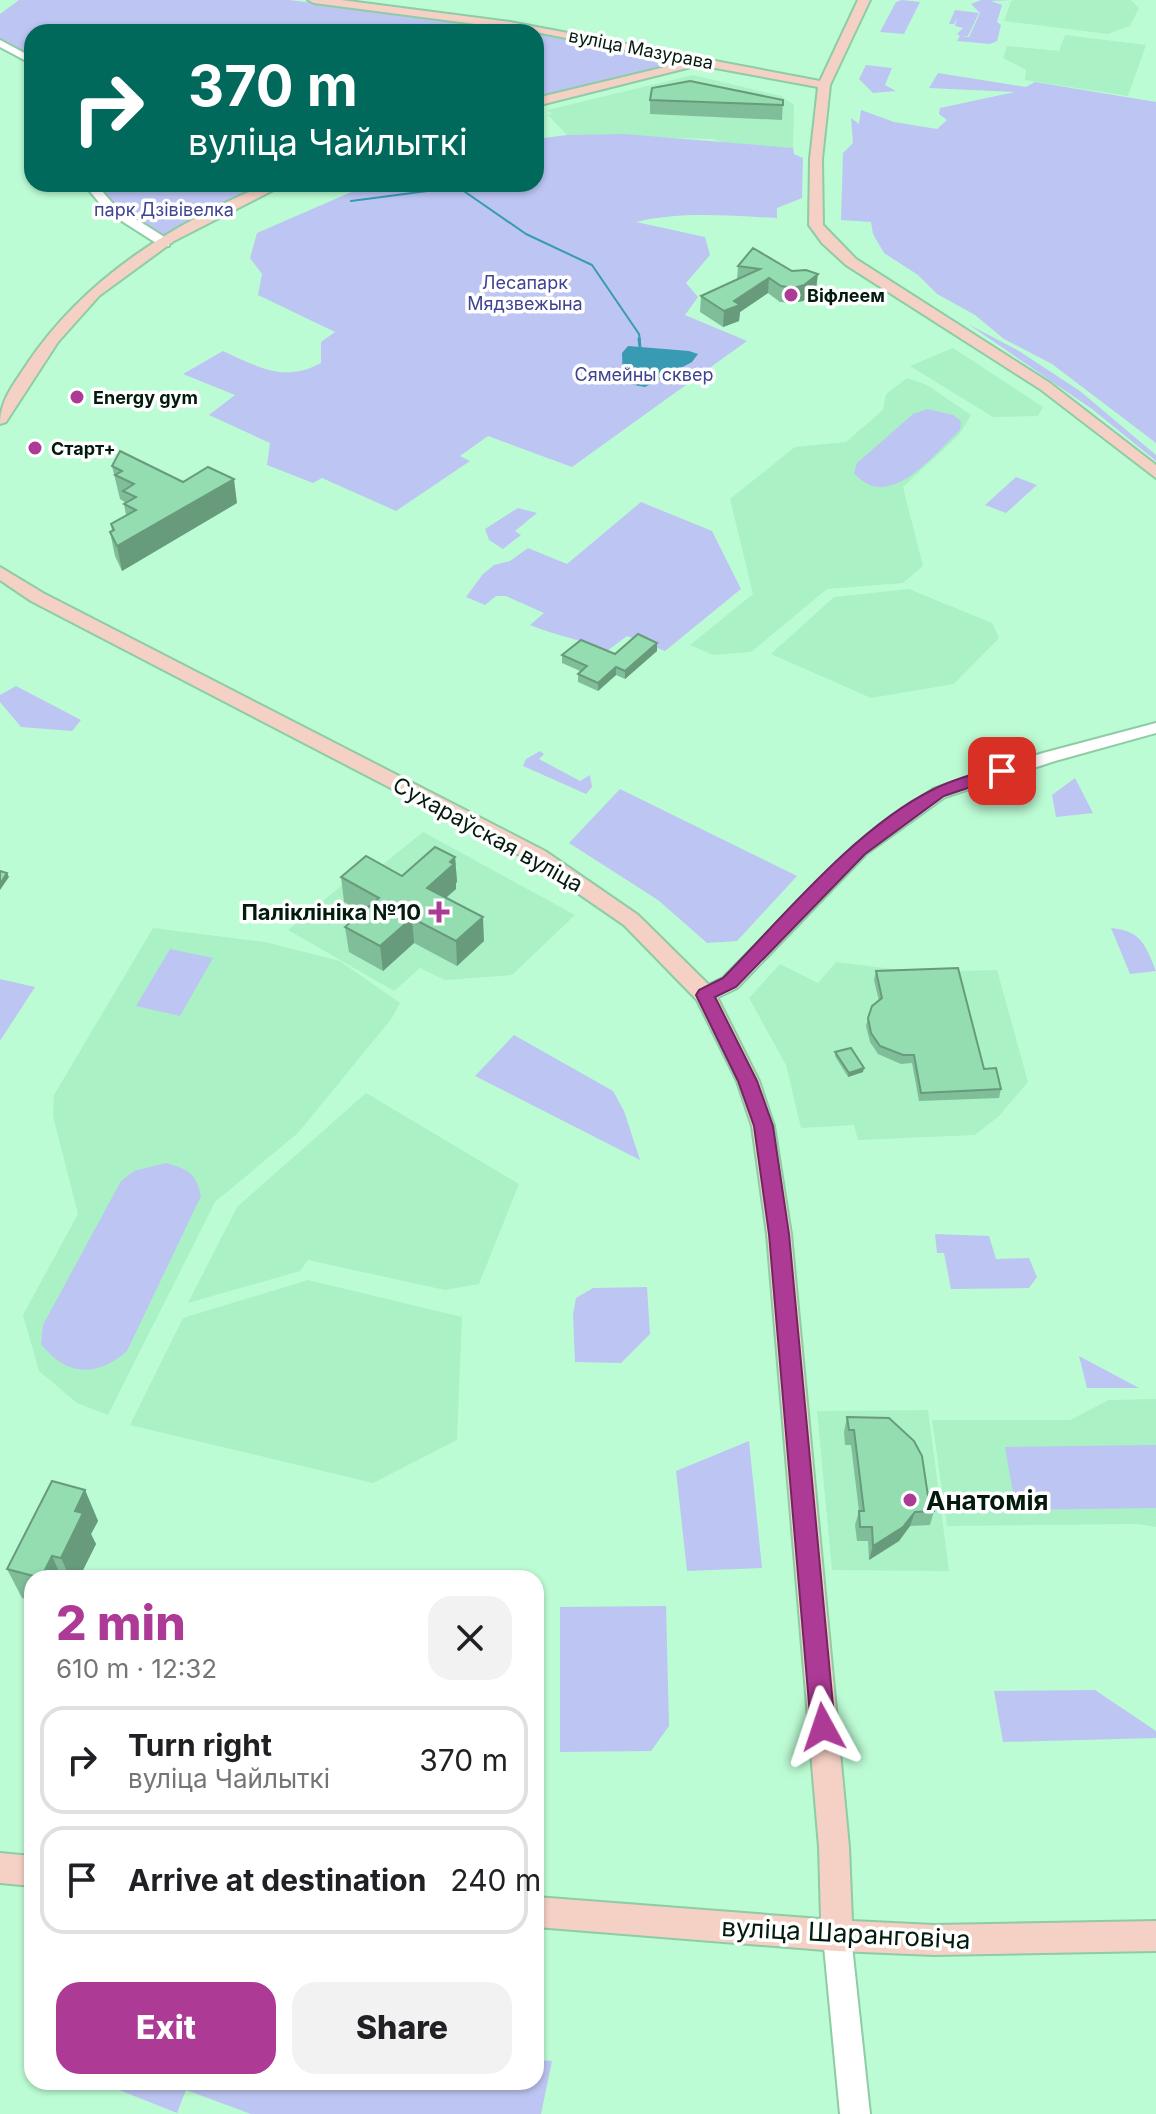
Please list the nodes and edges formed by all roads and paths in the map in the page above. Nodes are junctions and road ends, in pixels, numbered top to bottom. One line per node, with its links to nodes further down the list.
1 (314, 0): 3 (main road, вуліца Мазурава)
2 (864, 0): 10 (main road)
3 (502, 24)
4 (544, 31): 6 (main road, вуліца Мазурава)
5 (0, 43): 7 (street)
6 (670, 55): 8 (main road, вуліца Мазурава); 9 (main road)
7 (24, 56)
8 (705, 62): 9 (main road); 10 (main road, вуліца Мазурава)
9 (672, 69): 11 (main road)
10 (824, 85): 16 (main road)
11 (544, 100)
12 (97, 192): 14 (street)
13 (261, 192): 14 (main road)
14 (165, 243): 15 (main road)
15 (0, 419)
16 (1156, 473)
17 (0, 572): 19 (main road, Сухараўская вуліца)
18 (0, 584): 19 (main road, Сухараўская вуліца)
19 (37, 597): 21 (main road, Сухараўская вуліца)
20 (1156, 728): 21 (street)
21 (705, 995): 23 (main road, Сухараўская вуліца)
22 (544, 1913): 23 (main road, вуліца Шаранговіча)
23 (837, 1936): 24 (main road, вуліца Шаранговіча); 25 (street)
24 (1156, 1936)
25 (855, 2114)

